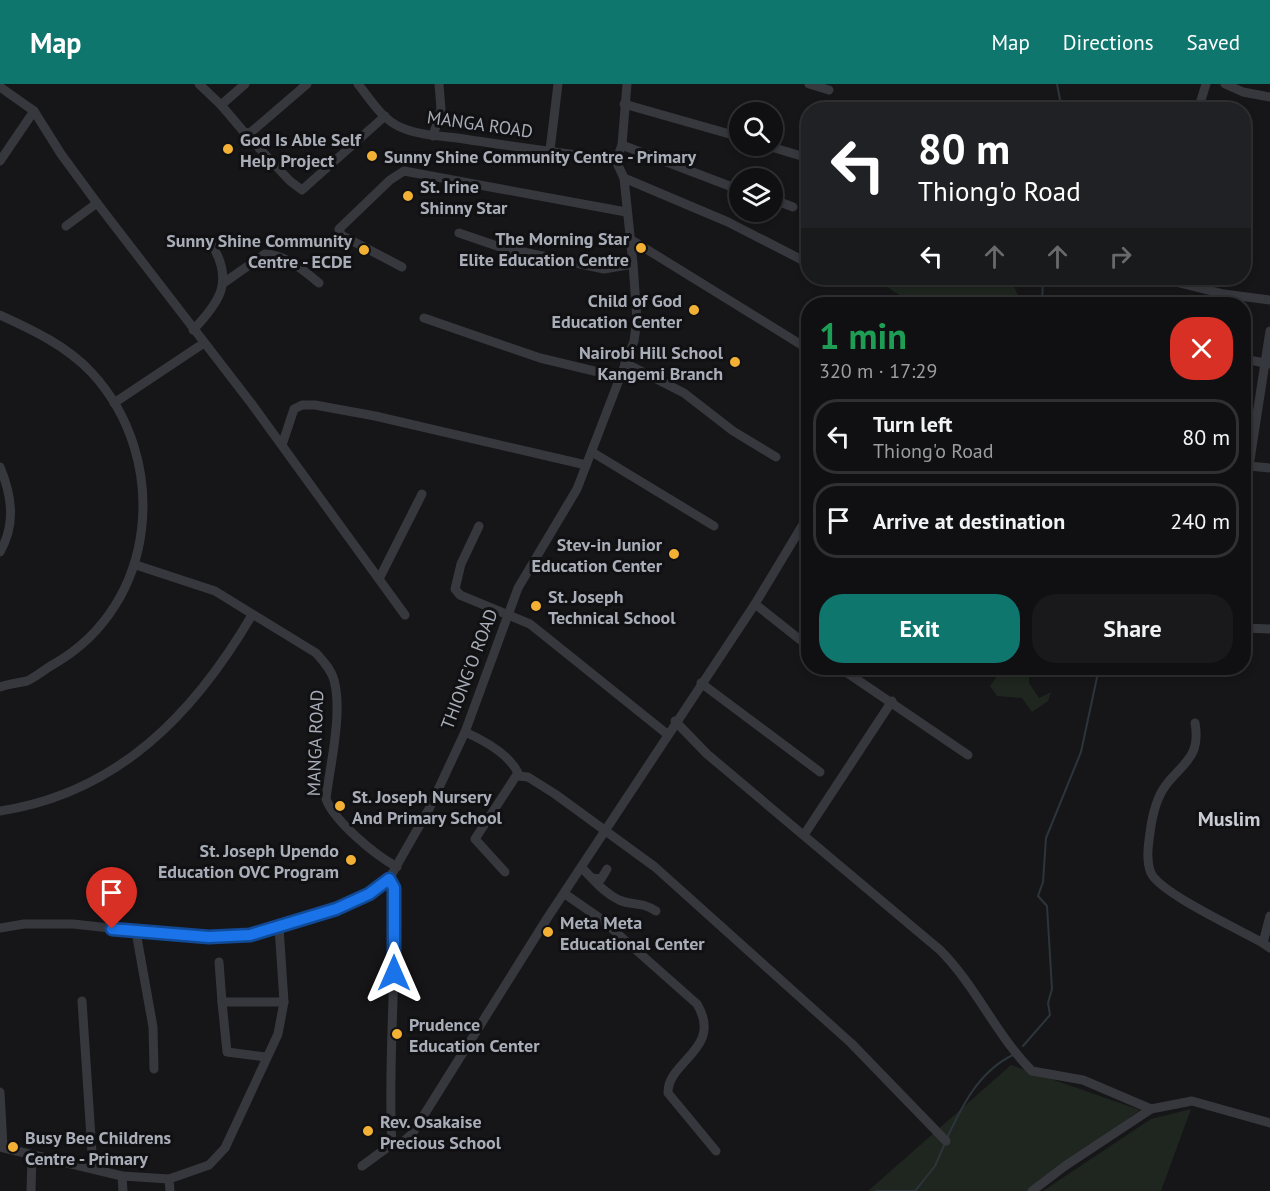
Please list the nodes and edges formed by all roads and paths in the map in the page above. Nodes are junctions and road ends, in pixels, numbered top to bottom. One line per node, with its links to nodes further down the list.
1 (199, 84): 16 (street)
2 (245, 84): 16 (street)
3 (308, 84): 19 (street)
4 (358, 84): 18 (street, MANGA ROAD)
5 (440, 84): 21 (street)
6 (558, 84): 23 (street)
7 (627, 84): 15 (street)
8 (809, 84): 12 (street)
9 (1206, 84): 14 (street)
10 (1225, 84): 13 (street)
11 (0, 87): 17 (street)
12 (829, 90)
13 (1270, 97)
14 (1200, 102)
15 (624, 104): 20 (street); 22 (street)
16 (221, 105): 19 (street)
17 (34, 111): 26 (street); 30 (street)
18 (385, 116): 19 (street); 21 (street, MANGA ROAD)
19 (244, 132)
20 (729, 134)
21 (433, 136): 23 (street, MANGA ROAD)
22 (622, 145): 27 (street); 29 (street)
23 (550, 150): 27 (street, MANGA ROAD)
24 (783, 150): 25 (street)
25 (801, 156)
26 (0, 161)
27 (616, 161): 28 (street, THIONG'O ROAD)
28 (624, 178): 33 (street, THIONG'O ROAD); 38 (street)
29 (729, 186)
30 (97, 203): 34 (street); 49 (street)
31 (783, 203): 32 (street)
32 (793, 207)
33 (626, 212): 36 (street, THIONG'O ROAD); 40 (street)
34 (66, 226)
35 (459, 233): 39 (street)
36 (630, 239): 39 (street, THIONG'O ROAD); 52 (street)
37 (212, 245): 41 (street)
38 (801, 259)
39 (633, 264): 55 (street, THIONG'O ROAD)
40 (402, 267)
41 (225, 282): 42 (street); 49 (street)
42 (319, 283)
43 (1187, 285): 44 (street)
44 (1247, 297)
45 (1251, 298): 46 (street)
46 (1270, 300)
47 (0, 315): 57 (street)
48 (424, 318): 56 (street)
49 (193, 330): 51 (street)
50 (1270, 332): 54 (street)
51 (204, 343): 57 (street); 58 (street)
52 (801, 346)
53 (1251, 360): 54 (street)
54 (1267, 362): 60 (street)
55 (625, 363): 56 (street, THIONG'O ROAD); 61 (street)
56 (619, 377): 59 (street, THIONG'O ROAD)
57 (114, 403): 71 (street)
58 (282, 446): 62 (street); 72 (street)
59 (592, 452): 62 (street, THIONG'O ROAD); 68 (street)
60 (1251, 454)
61 (777, 457)
62 (586, 465): 74 (street, THIONG'O ROAD)
63 (1251, 466): 65 (street)
64 (0, 467): 70 (street)
65 (1270, 468)
66 (422, 494): 72 (street)
67 (479, 526): 74 (street)
68 (714, 526)
69 (801, 527): 73 (street)
70 (0, 552)
71 (136, 564): 75 (street, MANGA ROAD); 83 (street)
72 (379, 579): 76 (street)
73 (754, 604): 79 (street); 82 (street)
74 (508, 613): 87 (street, THIONG'O ROAD); 88 (street)
75 (252, 615): 92 (street); 95 (street, MANGA ROAD)
76 (405, 615)
77 (1251, 628): 78 (street)
78 (1270, 629)
79 (801, 641)
80 (852, 675): 81 (street)
81 (856, 677): 84 (street)
82 (701, 683): 85 (street); 90 (street)
83 (0, 687)
84 (892, 701): 89 (street); 94 (street)
85 (675, 721): 88 (street); 94 (street)
86 (1195, 723): 107 (street)
87 (465, 732): 91 (street); 95 (street, THIONG'O ROAD)
88 (667, 734): 93 (street)
89 (968, 755)
90 (820, 772)
91 (518, 776): 93 (street); 98 (street)
92 (0, 811)
93 (606, 830): 96 (street); 117 (street)
94 (804, 835): 115 (street)
95 (397, 867): 100 (street, THIONG'O ROAD)
96 (582, 868): 99 (street); 101 (street)
97 (607, 869): 99 (street)
98 (506, 872)
99 (592, 878): 102 (street)
100 (389, 879): 104 (street, THIONG'O ROAD); 118 (street)
101 (566, 894): 118 (street); 120 (street)
102 (656, 911)
103 (1270, 916): 107 (street)
104 (279, 927): 106 (street, THIONG'O ROAD); 111 (street)
105 (0, 928): 106 (street, THIONG'O ROAD)
106 (136, 932): 113 (street)
107 (1266, 945)
108 (219, 962): 110 (street)
109 (82, 1001): 123 (street)
110 (222, 1002): 111 (street); 112 (street)
111 (284, 1002): 112 (street)
112 (266, 1057): 125 (street)
113 (154, 1070)
114 (0, 1092): 119 (street)
115 (1151, 1109): 116 (street); 129 (street)
116 (1270, 1123)
117 (946, 1141)
118 (392, 1144): 122 (street)
119 (1, 1147): 121 (street)
120 (716, 1151)
121 (32, 1155): 123 (street); 126 (street)
122 (362, 1166)
123 (93, 1168): 124 (street)
124 (122, 1176): 125 (street); 127 (street)
125 (169, 1179): 128 (street)
126 (31, 1191)
127 (123, 1191)
128 (170, 1191)
129 (1032, 1191)

